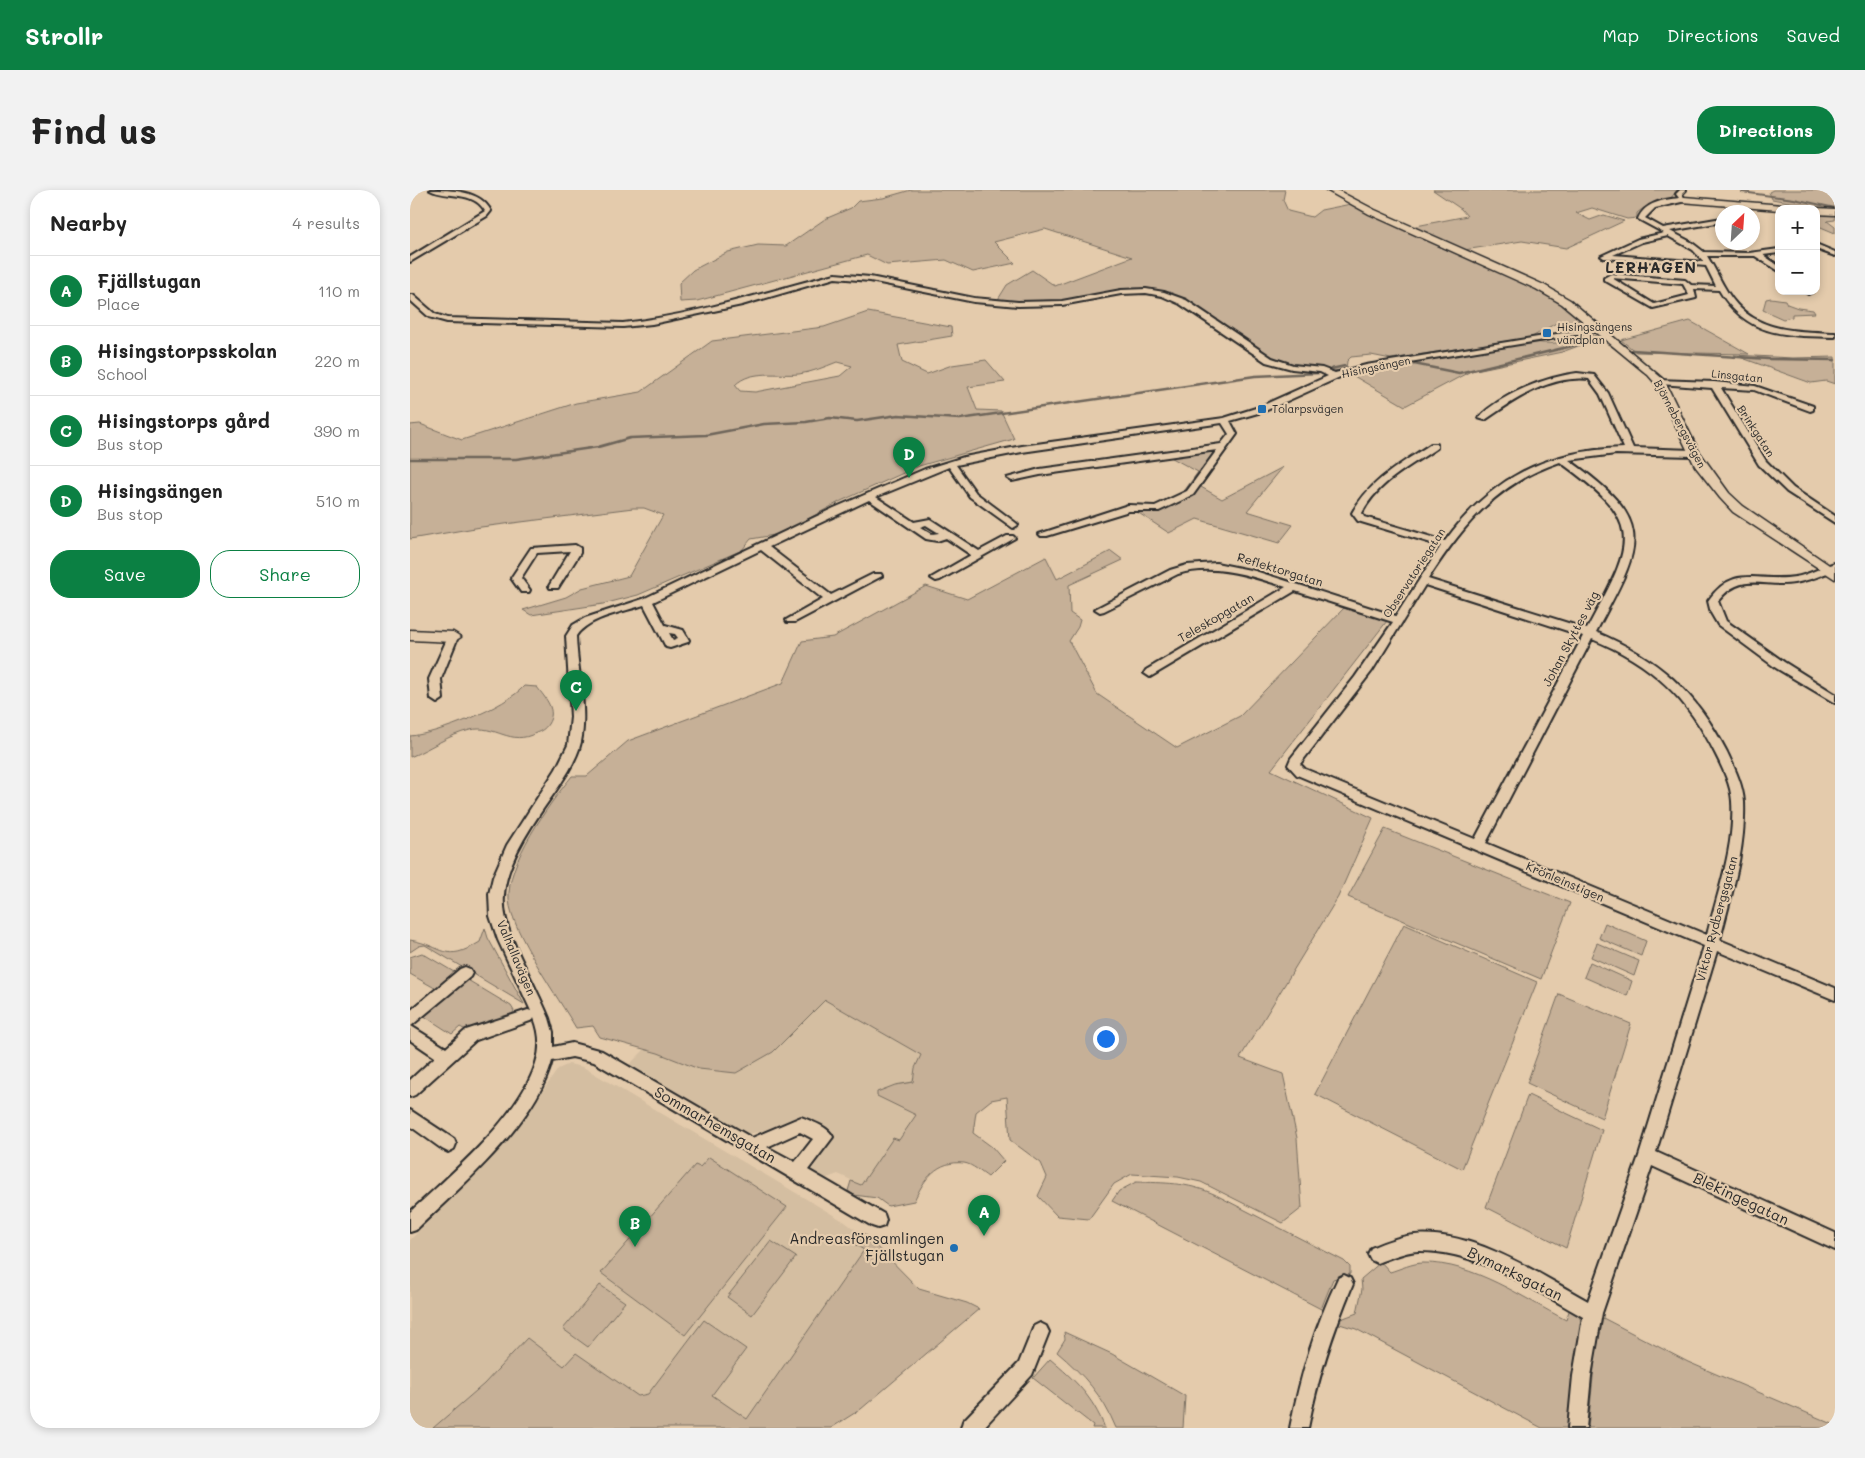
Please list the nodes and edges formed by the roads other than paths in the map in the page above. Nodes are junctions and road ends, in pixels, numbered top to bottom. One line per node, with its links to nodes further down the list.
1 (433, 190): 16 (street)
2 (1330, 190): 22 (street, Björnebergsvägen)
3 (1684, 190): 4 (street)
4 (1684, 200): 5 (street); 9 (street)
5 (1775, 207)
6 (1820, 211): 7 (street)
7 (1835, 212)
8 (1715, 221): 9 (street)
9 (1660, 230): 10 (street)
10 (1668, 234): 13 (street); 17 (street)
11 (1820, 248): 14 (street)
12 (1775, 252): 15 (street)
13 (1701, 254): 15 (street); 17 (street)
14 (1835, 254)
15 (1758, 255): 18 (street)
16 (410, 260)
17 (1706, 264): 20 (street)
18 (1775, 266)
19 (1689, 287): 19 (street); 20 (street)
20 (1721, 288): 23 (street)
21 (410, 297): 24 (street)
22 (1600, 329): 24 (street, Hisingsängen); 25 (street, Björnebergsvägen)
23 (1835, 335)
24 (1335, 376): 29 (street, Hisingsängen)
25 (1660, 382): 26 (street, Linsgatan); 33 (street, Björnebergsvägen)
26 (1714, 384): 27 (street, Linsgatan); 38 (street, Brinkgatan)
27 (1810, 408)
28 (1482, 418): 32 (street)
29 (1225, 420): 30 (street); 35 (street, Hisingsängen)
30 (1224, 446): 36 (street); 40 (street)
31 (1434, 446): 42 (street)
32 (1629, 450): 33 (street, Observatoriegatan); 34 (street, Observatoriegatan)
33 (1694, 453): 45 (street, Björnebergsvägen)
34 (1562, 459): 42 (street, Observatoriegatan); 59 (street, Johan Skyttes väg)
35 (951, 464): 37 (street, Hisingsängen); 39 (street)
36 (1012, 478)
37 (869, 496): 43 (street, Hisingsängen); 44 (street)
38 (1835, 520)
39 (1013, 525)
40 (1044, 534)
41 (1010, 538): 44 (street)
42 (1446, 544): 48 (street, Observatoriegatan)
43 (763, 547): 52 (street); 53 (street, Hisingsängen)
44 (978, 555): 47 (street)
45 (1832, 570): 64 (street)
46 (877, 576): 52 (street)
47 (936, 578)
48 (1423, 581): 56 (street, Observatoriegatan); 59 (street, Viktor Rydbergsgatan)
49 (554, 586): 51 (street)
50 (1294, 587): 54 (street, Reflektorgatan); 56 (street, Reflektorgatan); 62 (street, Teleskopgatan)
51 (525, 590)
52 (831, 600): 55 (street)
53 (647, 601): 57 (street); 58 (street, Hisingsängen)
54 (1100, 609)
55 (792, 620)
56 (1398, 620): 65 (street, Observatoriegatan)
57 (661, 626)
58 (572, 632): 73 (street, Valhallavägen)
59 (1590, 634): 66 (street, Johan Skyttes väg); 67 (street, Viktor Rydbergsgatan)
60 (410, 635): 61 (street)
61 (453, 637): 63 (street)
62 (1150, 672)
63 (437, 699)
64 (1835, 699)
65 (1295, 769): 66 (street, Krönleinstigen)
66 (1478, 846): 67 (street, Krönleinstigen)
67 (1712, 943): 69 (street, Krönleinstigen); 79 (street, Viktor Rydbergsgatan)
68 (464, 973): 71 (street)
69 (1835, 994)
70 (528, 1016): 74 (street)
71 (410, 1020)
72 (410, 1032): 74 (street)
73 (546, 1055): 78 (street, Sommarhemsgatan); 82 (street, Valhallavägen)
74 (447, 1057): 75 (street)
75 (410, 1090)
76 (410, 1117): 77 (street)
77 (448, 1144)
78 (751, 1146): 80 (street, Sommarhemsgatan); 80 (street)
79 (1647, 1156): 83 (street, Blekingegatan); 86 (street, Viktor Rydbergsgatan)
80 (797, 1172): 81 (street, Sommarhemsgatan)
81 (878, 1220)
82 (410, 1224)
83 (1835, 1242)
84 (1377, 1254): 86 (street, Bymarksgatan)
85 (1344, 1284): 89 (street)
86 (1593, 1313): 90 (street, Viktor Rydbergsgatan)
87 (1040, 1332): 88 (street)
88 (970, 1428)
89 (1299, 1428)
90 (1577, 1428)

